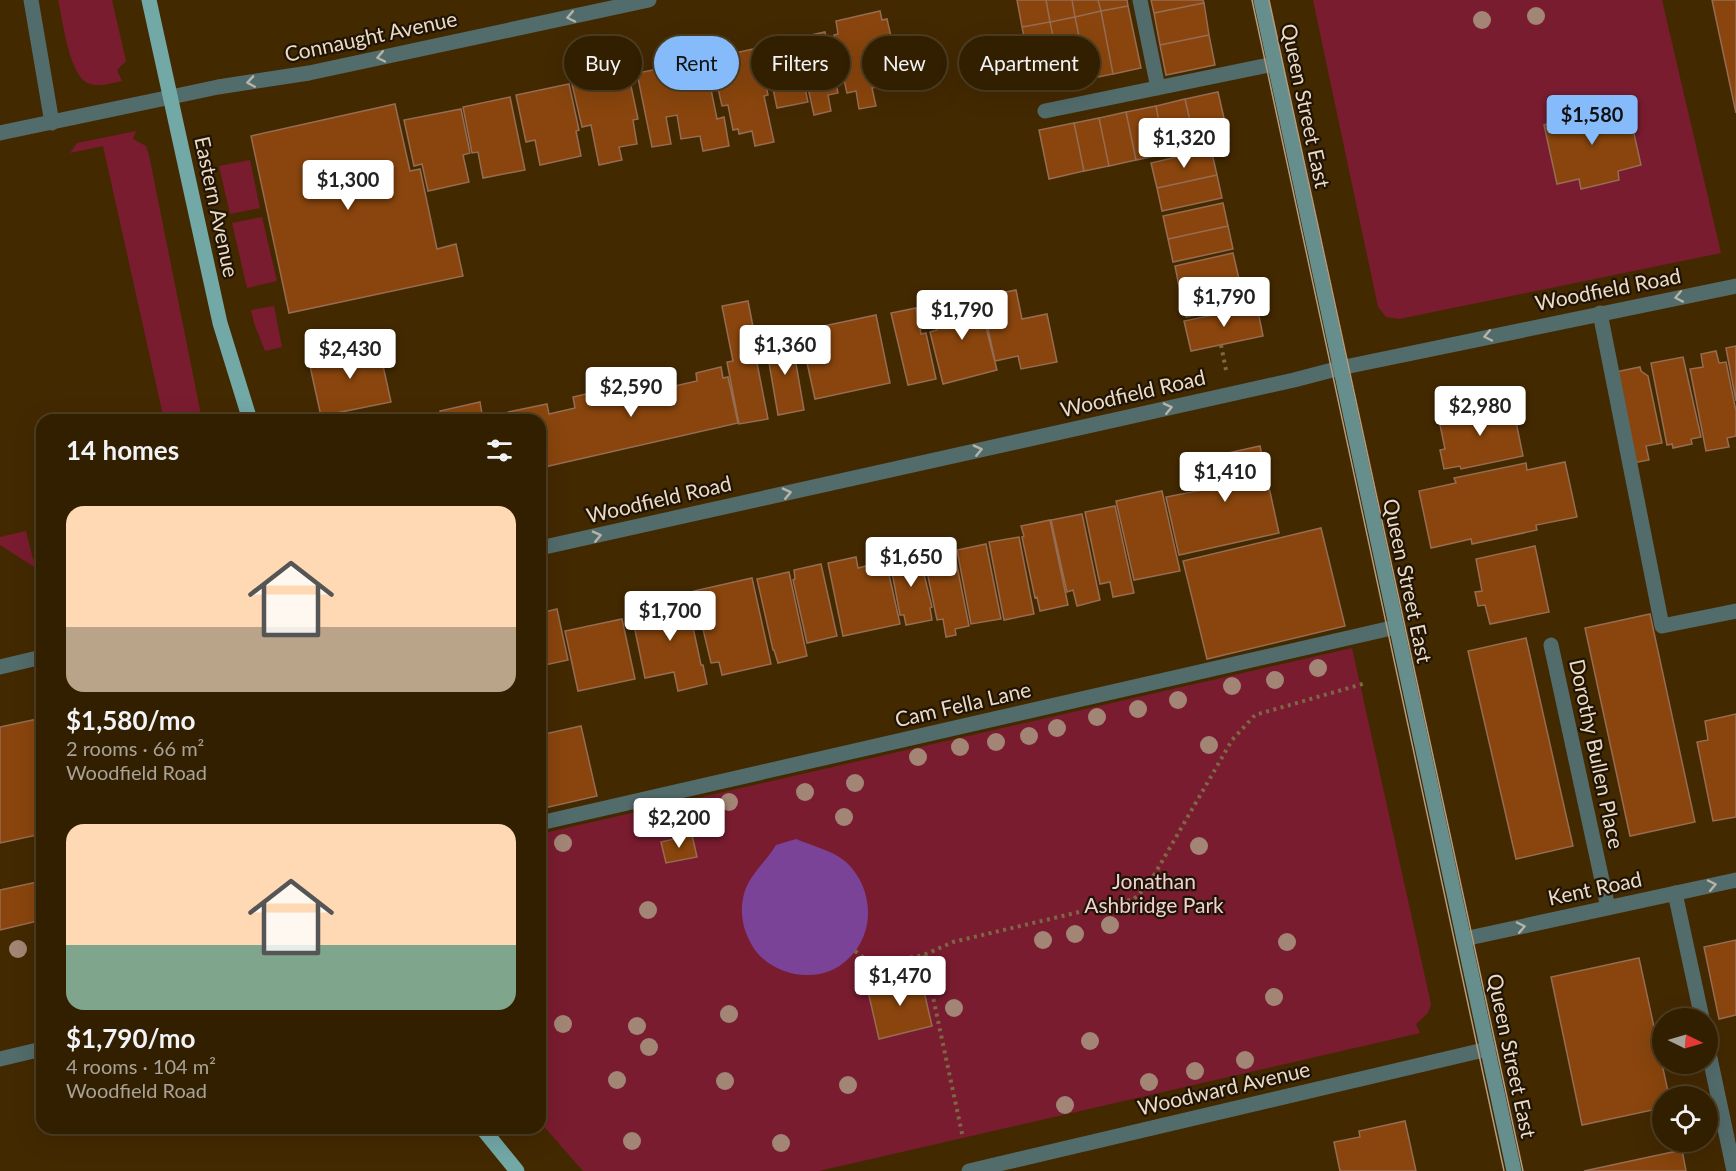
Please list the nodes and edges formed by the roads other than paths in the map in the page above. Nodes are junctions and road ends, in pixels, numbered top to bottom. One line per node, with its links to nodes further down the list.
1 (31, 0): 10 (street)
2 (149, 0): 8 (main road, Eastern Avenue)
3 (649, 0): 8 (street, Connaught Avenue, one-way to 8)
4 (1140, 0): 7 (street)
5 (1261, 0): 6 (main road, Queen Street East)
6 (1274, 64): 7 (street); 14 (main road, Queen Street East)
7 (1158, 88): 9 (street)
8 (171, 97): 10 (street, Connaught Avenue); 15 (main road, Eastern Avenue)
9 (1045, 111)
10 (52, 123): 11 (street, Connaught Avenue)
11 (0, 133)
12 (1736, 286): 13 (street, Woodfield Road, one-way to 13)
13 (1600, 313): 14 (street, Woodfield Road, one-way to 14); 17 (street)
14 (1340, 368): 16 (street, Woodfield Road, one-way to 14); 18 (main road, Queen Street East)
15 (248, 414)
16 (546, 547)
17 (1736, 610)
18 (1396, 627): 22 (street, Cam Fella Lane); 26 (main road, Queen Street East)
19 (1551, 645): 25 (street, Dorothy Bullen Place)
20 (36, 658): 21 (street)
21 (0, 667)
22 (546, 822)
23 (1736, 880): 24 (street, Kent Road, one-way to 23)
24 (1676, 893): 25 (street, Kent Road); 27 (street)
25 (1608, 908): 26 (street, Kent Road, one-way to 25)
26 (1464, 939): 28 (main road, Queen Street East)
27 (1700, 1008)
28 (1488, 1049): 34 (street, Woodward Avenue); 35 (main road, Queen Street East)
29 (36, 1050): 30 (street)
30 (0, 1059)
31 (1713, 1074): 36 (street)
32 (487, 1134): 33 (main road)
33 (518, 1171)
34 (969, 1171)
35 (1514, 1171)
36 (1734, 1171)

